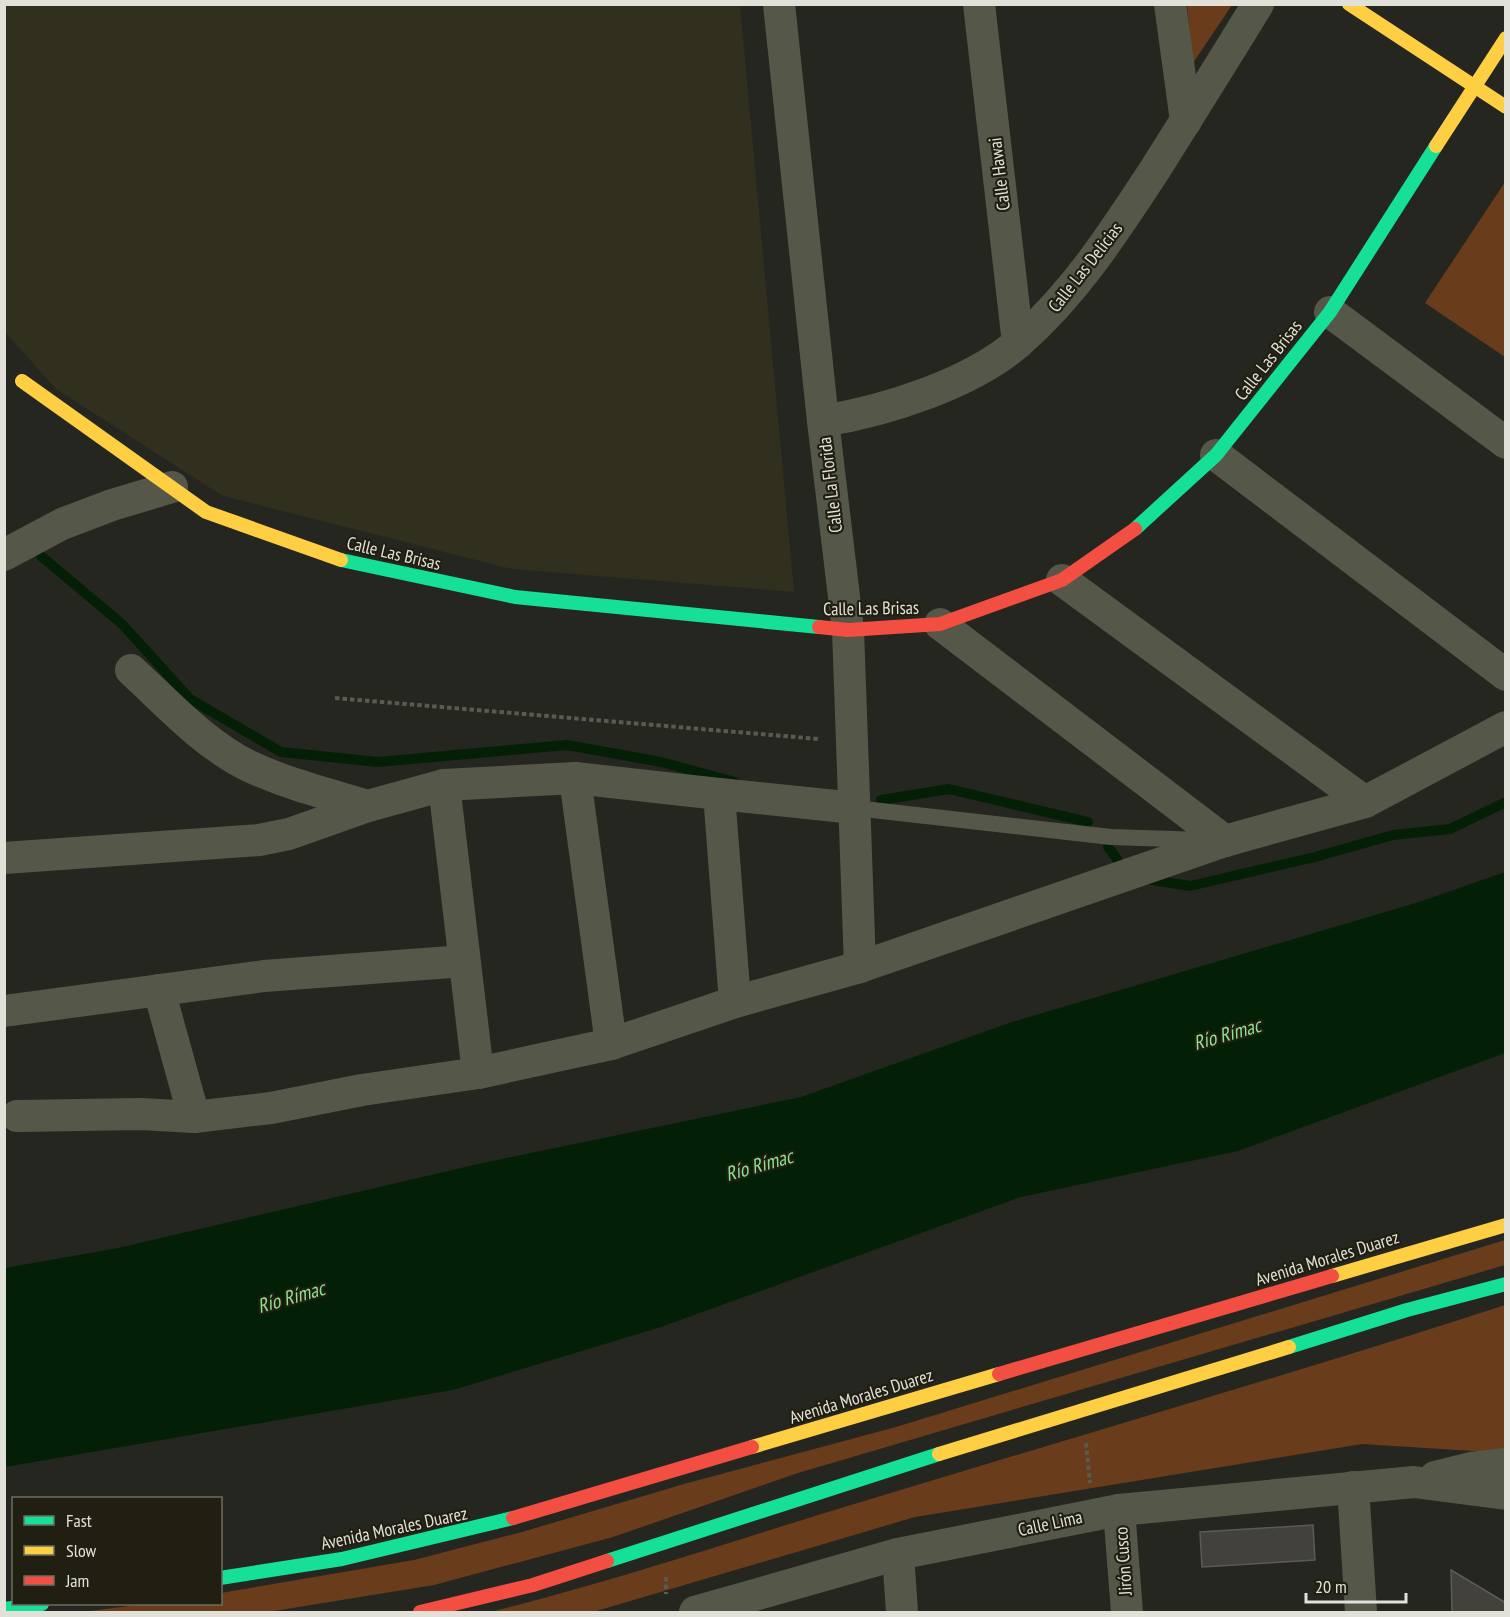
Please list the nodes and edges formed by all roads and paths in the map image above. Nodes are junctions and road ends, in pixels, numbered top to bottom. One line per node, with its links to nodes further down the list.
1 (779, 4): 13 (street, Calle La Florida)
2 (979, 4): 11 (street, Calle Hawai)
3 (1170, 4): 9 (street)
4 (1258, 4): 9 (street, Calle Las Delicias)
5 (1349, 4): 7 (main road)
6 (1506, 38): 7 (main road, Calle Las Brisas)
7 (1476, 87): 8 (main road); 10 (main road, Calle Las Brisas)
8 (1506, 107)
9 (1186, 121): 11 (street, Calle Las Delicias)
10 (1330, 312): 14 (street); 15 (main road, Calle Las Brisas)
11 (1018, 343): 13 (street, Calle Las Delicias)
12 (22, 381): 16 (main road, Calle Las Brisas)
13 (823, 421): 20 (street, Calle La Florida)
14 (1506, 443)
15 (1216, 455): 18 (main road, Calle Las Brisas); 22 (street)
16 (172, 487): 17 (street); 20 (main road, Calle Las Brisas)
17 (4, 555)
18 (1062, 580): 19 (main road, Calle Las Brisas); 29 (street)
19 (940, 624): 20 (main road, Calle Las Brisas); 32 (street)
20 (848, 630): 25 (street, Calle La Florida)
21 (131, 670): 30 (street)
22 (1506, 675)
23 (335, 698): 25 (path)
24 (1506, 728): 29 (street)
25 (853, 741): 31 (street, Calle La Florida)
26 (575, 778): 27 (street); 28 (street); 39 (street)
27 (444, 785): 30 (street); 34 (street)
28 (719, 794): 31 (street); 37 (street)
29 (1365, 802): 32 (street)
30 (368, 806): 33 (street)
31 (855, 808): 32 (lane); 35 (street, Calle La Florida)
32 (1225, 841): 35 (street)
33 (4, 858)
34 (464, 961): 36 (street); 40 (street)
35 (860, 967): 37 (street)
36 (159, 990): 38 (street); 42 (street)
37 (735, 1002): 39 (street)
38 (4, 1011)
39 (611, 1044): 40 (street)
40 (478, 1073): 42 (street)
41 (17, 1116): 42 (street)
42 (194, 1117)
43 (1506, 1213): 45 (main road)
44 (1506, 1225): 45 (main road, Avenida Morales Duarez)
45 (1453, 1239): 54 (main road, Avenida Morales Duarez)
46 (1506, 1284): 47 (main road)
47 (1083, 1410): 52 (path); 57 (main road)
48 (1506, 1464): 49 (street, Calle Lima)
49 (1414, 1482): 50 (street, Calle Lima); 51 (street, Calle Lima)
50 (1353, 1486): 52 (street, Calle Lima); 61 (street)
51 (1506, 1494)
52 (1106, 1512): 53 (street, Calle Lima); 60 (street, Jirón Cusco)
53 (898, 1554): 58 (street, Calle Lima); 59 (street)
54 (222, 1578)
55 (34, 1605): 56 (main road)
56 (4, 1609)
57 (420, 1612)
58 (695, 1612)
59 (902, 1612)
60 (1127, 1612)
61 (1361, 1612)

